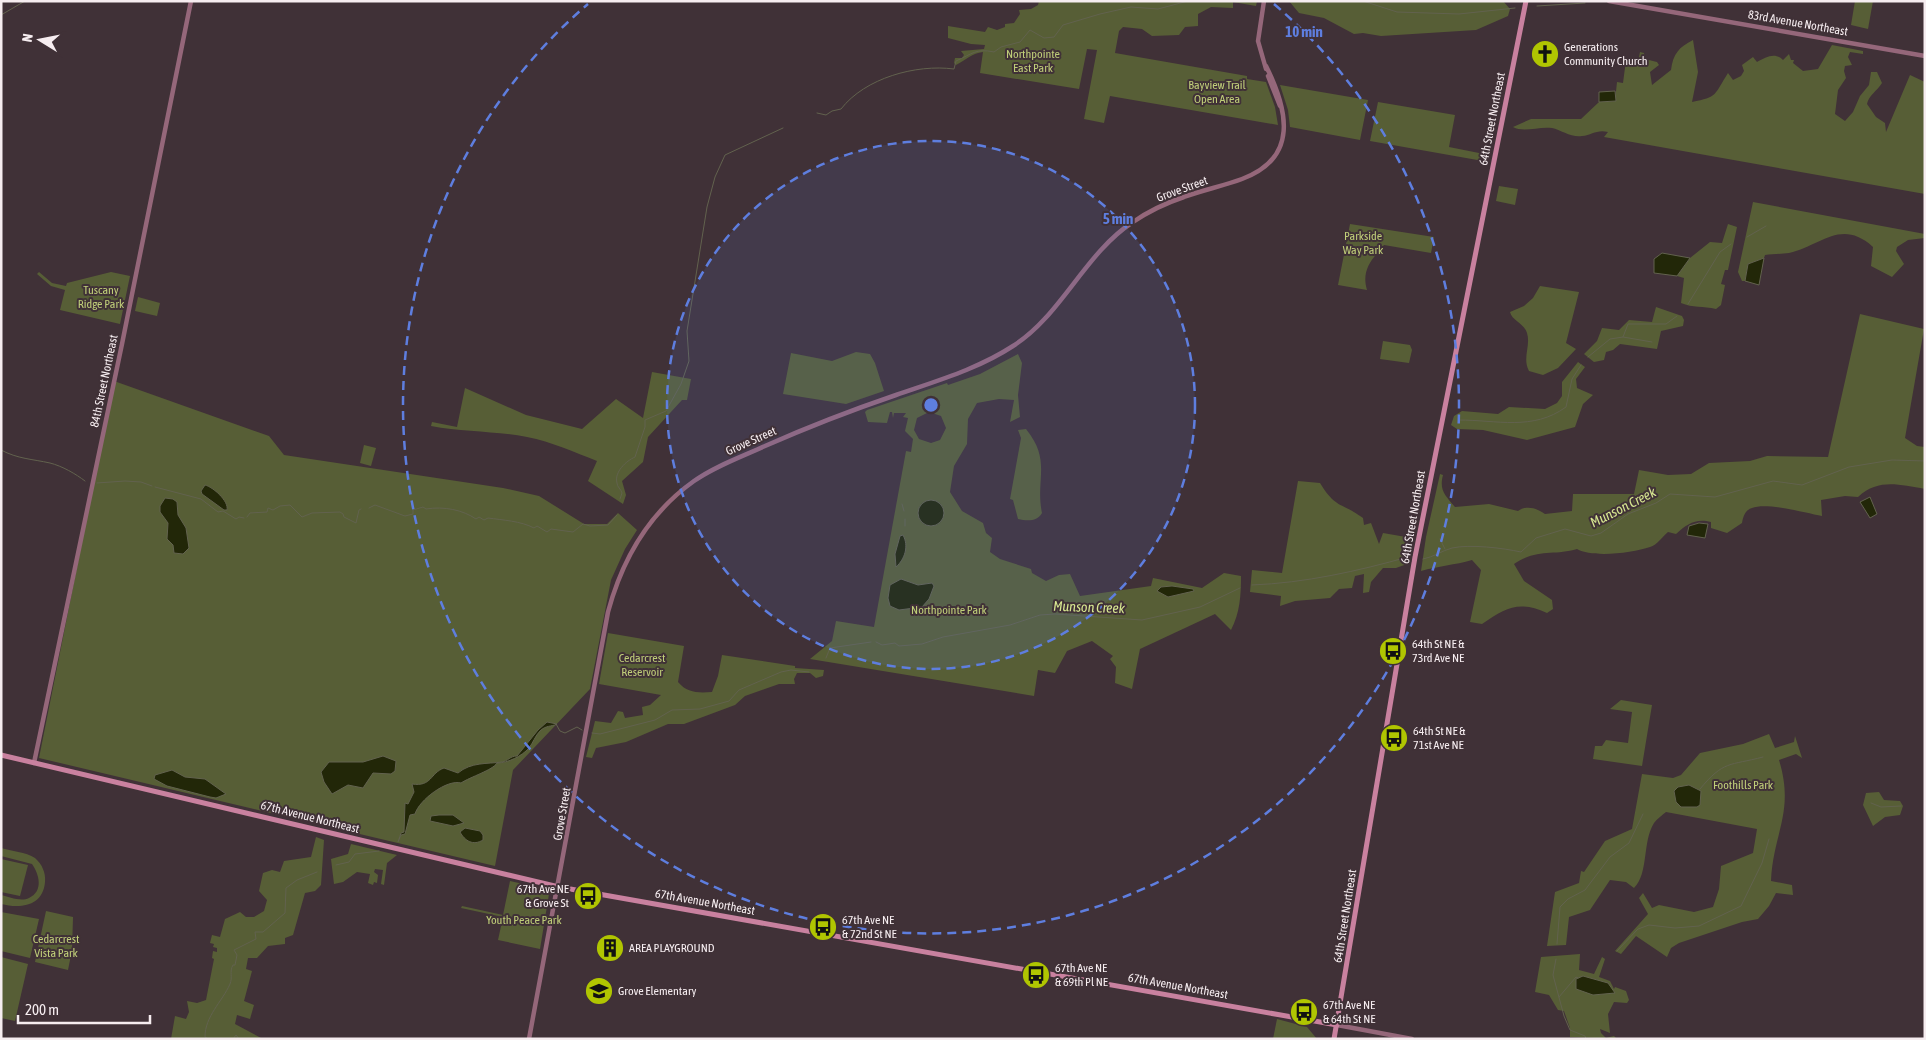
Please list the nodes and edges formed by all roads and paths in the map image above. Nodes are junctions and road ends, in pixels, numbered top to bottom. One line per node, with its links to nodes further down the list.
1 (191, 1): 7 (street, 84th Street Northeast)
2 (1264, 1): 8 (street, Grove Street)
3 (1526, 1): 9 (main road, 64th Street Northeast)
4 (1609, 1): 5 (street, 83rd Avenue Northeast)
5 (1925, 56)
6 (1, 755): 7 (main road, 67th Avenue Northeast)
7 (34, 763): 8 (main road, 67th Avenue Northeast)
8 (559, 887): 9 (main road, 67th Avenue Northeast); 10 (street, Grove Street)
9 (1337, 1025): 11 (main road, 64th Street Northeast); 12 (street, 67th Avenue Northeast)
10 (530, 1039)
11 (1334, 1039)
12 (1412, 1039)

